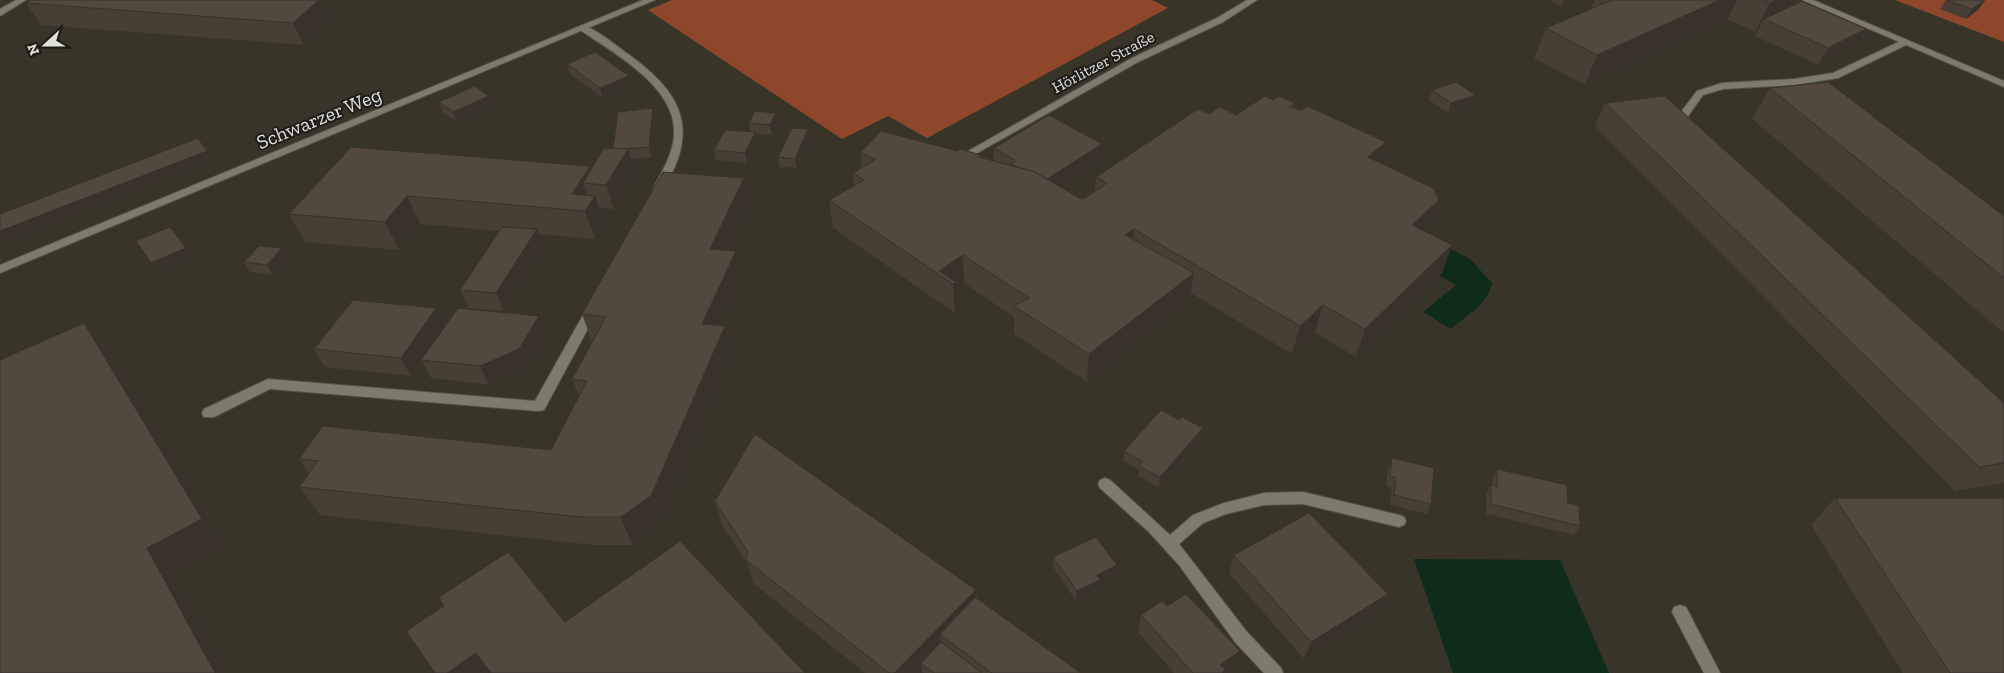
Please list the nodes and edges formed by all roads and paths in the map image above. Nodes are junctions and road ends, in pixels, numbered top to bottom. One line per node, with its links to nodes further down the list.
1 (22, 0): 5 (street)
2 (651, 0): 6 (street, Schwarzer Weg)
3 (1253, 0): 12 (street, Hörlitzer Straße)
4 (1806, 0): 7 (street)
5 (0, 13)
6 (583, 28): 13 (street); 14 (street, Schwarzer Weg)
7 (1905, 42): 8 (street); 9 (street)
8 (1794, 82): 10 (street); 11 (street)
9 (2004, 84)
10 (1810, 94)
11 (1692, 140)
12 (968, 154)
13 (654, 196)
14 (0, 269)
15 (601, 292): 16 (street)
16 (209, 412)
17 (1105, 484): 19 (street)
18 (1399, 521): 19 (street)
19 (1169, 544): 21 (street)
20 (1680, 612): 22 (street)
21 (1275, 673)
22 (1712, 673)

